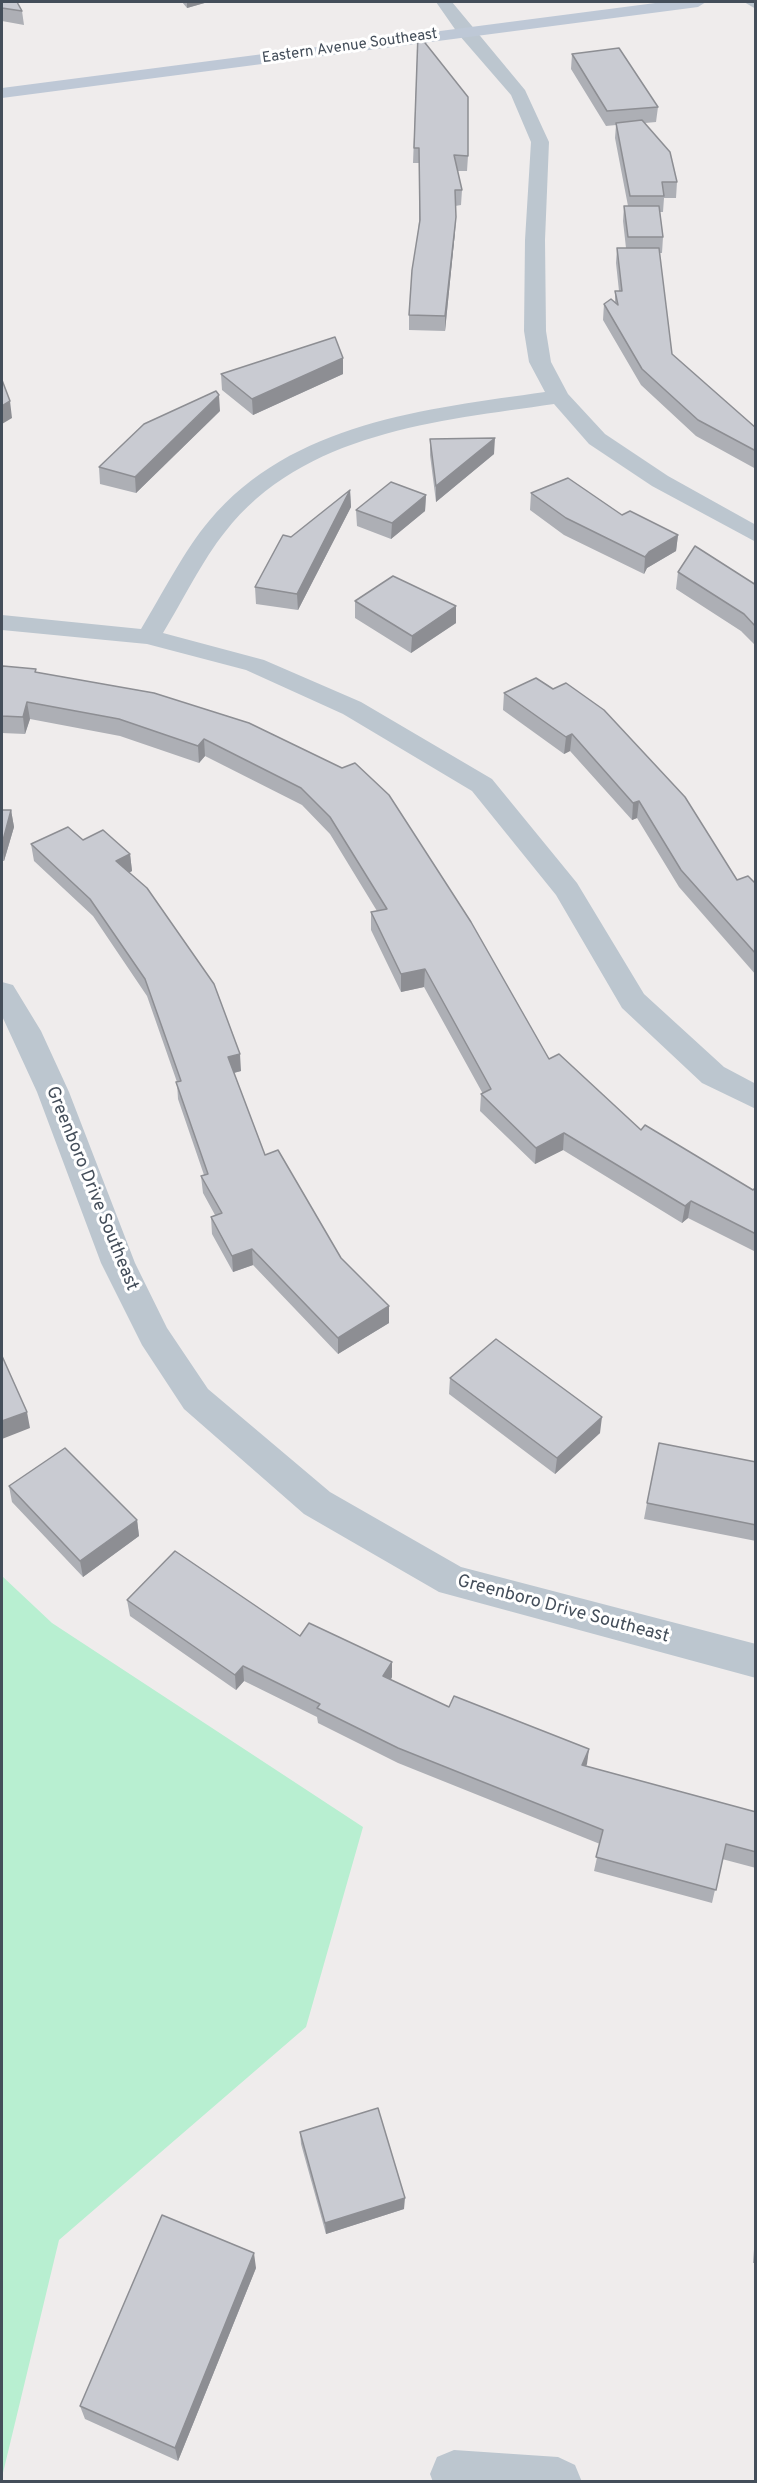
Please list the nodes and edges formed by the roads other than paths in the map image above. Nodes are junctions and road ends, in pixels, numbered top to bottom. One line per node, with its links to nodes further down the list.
1 (444, 2): 3 (street)
2 (698, 2): 3 (street, Eastern Avenue Southeast)
3 (465, 32): 4 (street, Eastern Avenue Southeast); 5 (street)
4 (2, 93)
5 (559, 397): 6 (street); 8 (street)
6 (756, 535)
7 (2, 623): 8 (street)
8 (148, 637): 10 (street)
9 (2, 992): 11 (street, Greenboro Drive Southeast)
10 (756, 1098)
11 (756, 1661)
12 (454, 2474): 13 (street)
13 (558, 2481)

